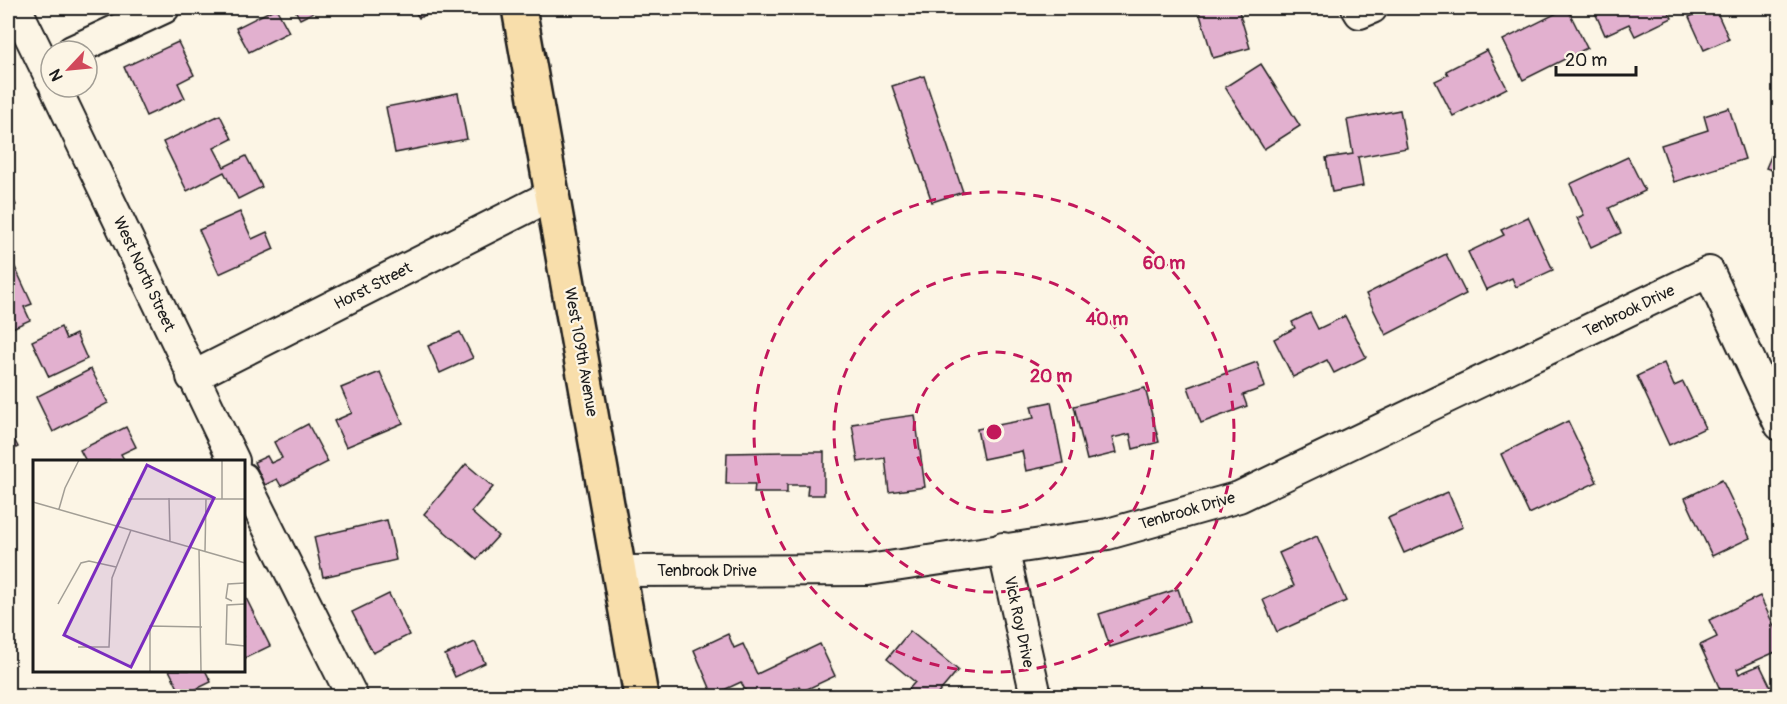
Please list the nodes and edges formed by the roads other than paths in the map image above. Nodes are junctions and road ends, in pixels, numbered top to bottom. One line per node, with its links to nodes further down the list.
1 (16, 8): 5 (street, West North Street)
2 (164, 8): 4 (street)
3 (519, 8): 7 (main road, West 109th Avenue)
4 (98, 39)
5 (39, 52)
6 (62, 99): 8 (street, West North Street)
7 (554, 194): 8 (street, Horst Street); 13 (main road, West 109th Avenue)
8 (192, 377): 10 (street, West North Street)
9 (1779, 425): 12 (street, Tenbrook Drive)
10 (234, 460)
11 (244, 480): 14 (street)
12 (1003, 548): 13 (street, Tenbrook Drive); 16 (street, Vick Roy Drive)
13 (618, 571): 15 (main road, West 109th Avenue)
14 (352, 696)
15 (641, 696)
16 (1036, 696)

